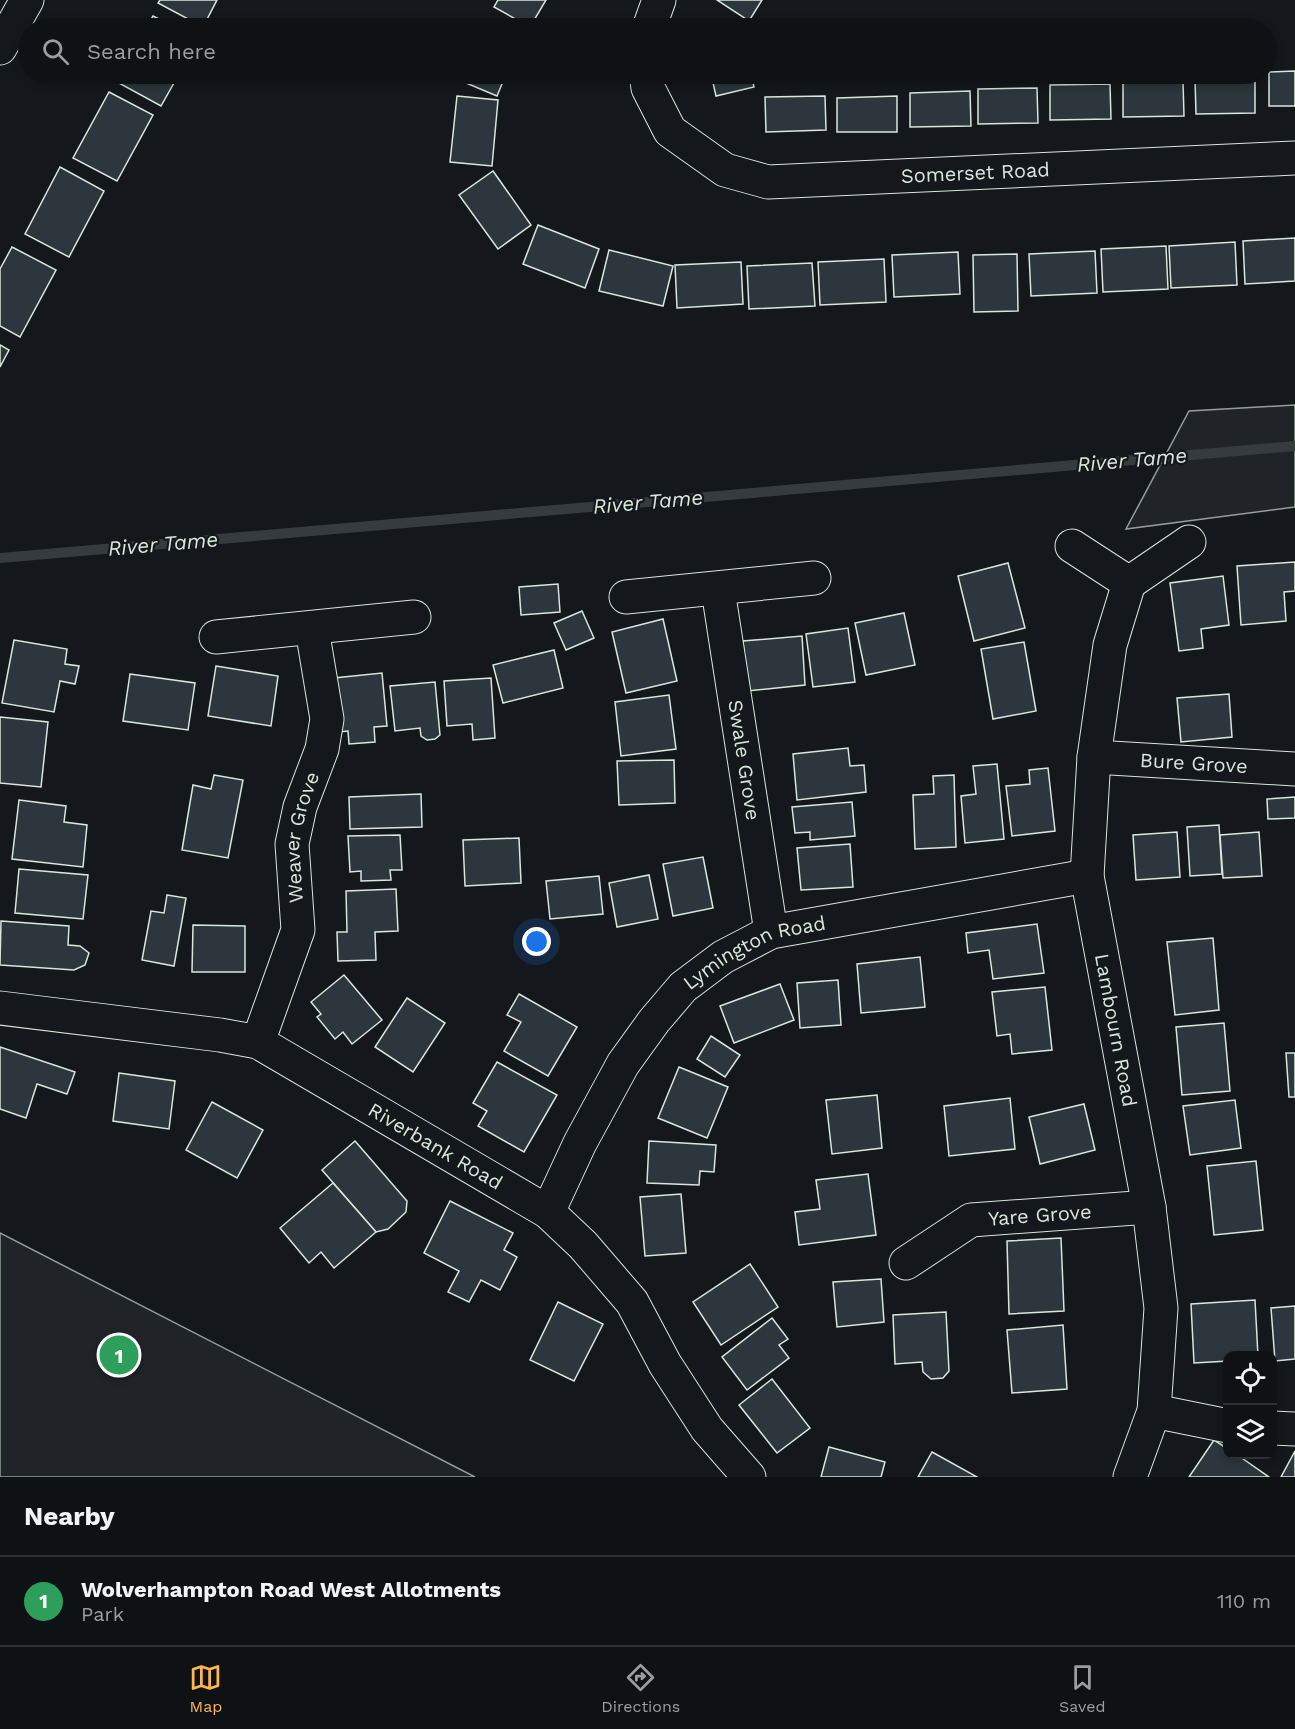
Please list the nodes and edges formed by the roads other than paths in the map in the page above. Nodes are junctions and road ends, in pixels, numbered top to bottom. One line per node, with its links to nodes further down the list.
1 (27, 0): 4 (street)
2 (659, 0): 3 (street)
3 (653, 18)
4 (1, 46)
5 (647, 84): 6 (street, Somerset Road)
6 (1295, 158)
7 (1189, 542): 10 (street)
8 (1072, 546): 10 (street)
9 (814, 578): 11 (street)
10 (1129, 583): 16 (street, Lambourn Road)
11 (718, 590): 12 (street); 19 (street, Swale Grove)
12 (626, 597)
13 (414, 617): 14 (street)
14 (312, 629): 15 (street); 21 (street, Weaver Grove)
15 (216, 637)
16 (1094, 757): 17 (street, Bure Grove); 18 (street, Lambourn Road)
17 (1295, 769)
18 (1087, 876): 19 (street, Lymington Road); 22 (street, Lambourn Road)
19 (771, 932): 23 (street, Lymington Road)
20 (0, 1008): 21 (street, Riverbank Road)
21 (258, 1042): 23 (street, Riverbank Road)
22 (1149, 1208): 24 (street, Yare Grove); 25 (street, Lambourn Road)
23 (548, 1212): 29 (street, Riverbank Road)
24 (906, 1263)
25 (1154, 1411): 26 (street); 30 (street, Lambourn Road)
26 (1223, 1424)
27 (1277, 1428): 28 (street)
28 (1295, 1429)
29 (749, 1477)
30 (1130, 1477)

